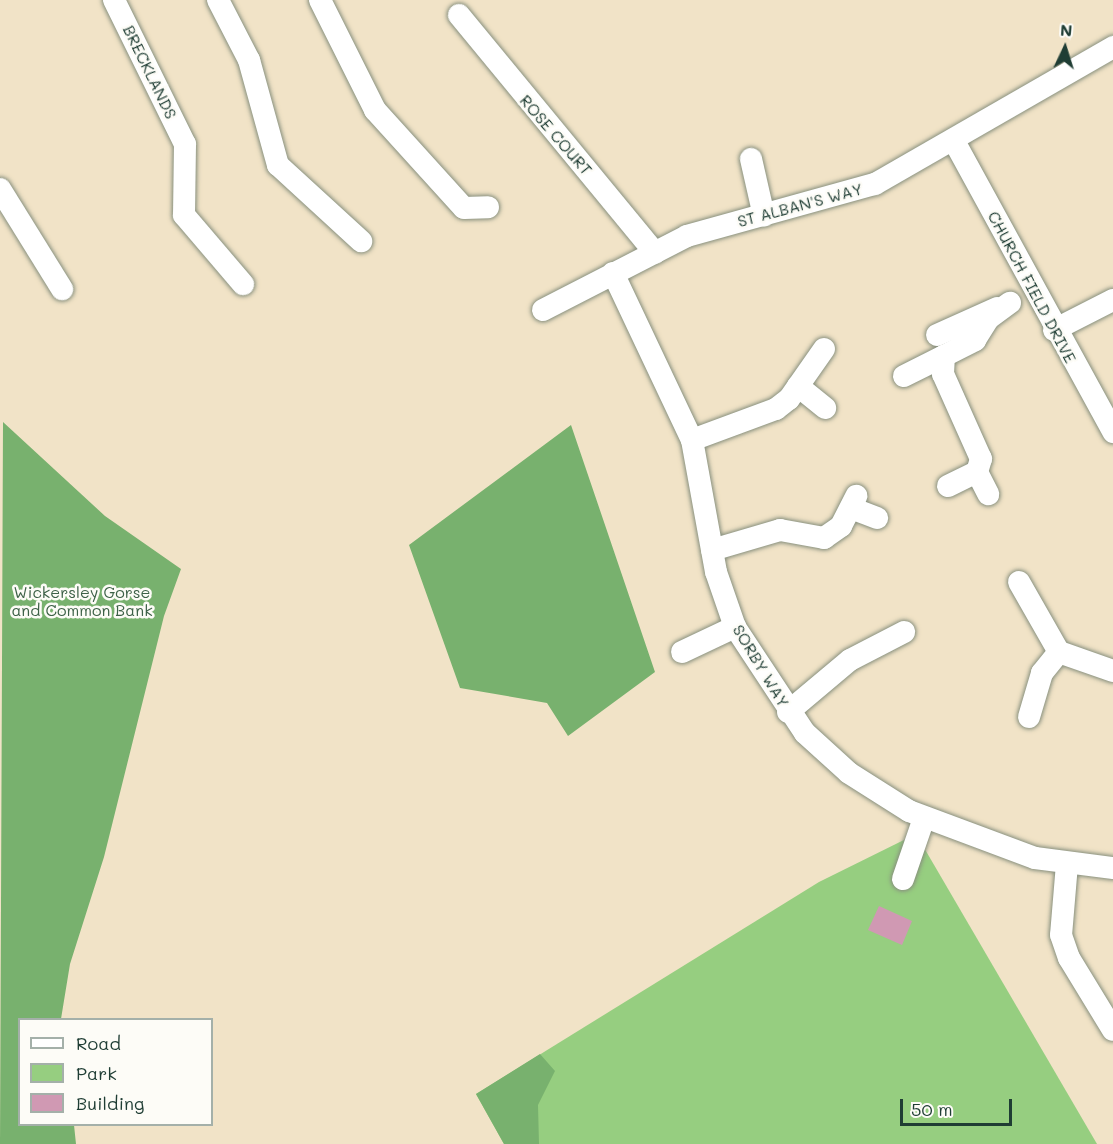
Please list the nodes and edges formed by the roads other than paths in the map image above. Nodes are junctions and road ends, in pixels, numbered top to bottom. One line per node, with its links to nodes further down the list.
1 (114, 0): 14 (street, BRECKLANDS)
2 (218, 0): 11 (street)
3 (320, 0): 9 (street)
4 (459, 15): 12 (street, ROSE COURT)
5 (1112, 49): 6 (street, ST ALBAN'S WAY)
6 (954, 141): 10 (street, ST ALBAN'S WAY); 16 (street, CHURCH FIELD DRIVE)
7 (751, 159): 10 (street)
8 (0, 189): 15 (street)
9 (488, 207)
10 (764, 216): 12 (street, ST ALBAN'S WAY)
11 (362, 241)
12 (655, 253): 13 (street, ST ALBAN'S WAY)
13 (614, 273): 18 (street, ST ALBAN'S WAY); 26 (street, SORBY WAY)
14 (243, 284)
15 (62, 290)
16 (1034, 292): 19 (street, CHURCH FIELD DRIVE); 20 (street)
17 (1113, 300): 19 (street)
18 (543, 310)
19 (1054, 330): 25 (street, CHURCH FIELD DRIVE)
20 (940, 346): 22 (street); 27 (street)
21 (824, 349): 23 (street)
22 (904, 376)
23 (798, 386): 24 (street); 26 (street)
24 (825, 408)
25 (1113, 432)
26 (692, 440): 31 (street, SORBY WAY)
27 (977, 472): 28 (street); 29 (street)
28 (948, 486)
29 (988, 494)
30 (876, 518): 31 (street)
31 (712, 550): 33 (street, SORBY WAY)
32 (1019, 582): 36 (street)
33 (735, 627): 35 (street); 38 (street, SORBY WAY)
34 (904, 632): 38 (street)
35 (682, 652)
36 (1059, 652): 37 (street); 39 (street)
37 (1113, 671)
38 (788, 712): 40 (street, SORBY WAY)
39 (1029, 717)
40 (924, 818): 41 (street, SORBY WAY); 43 (street)
41 (1067, 864): 42 (street, SORBY WAY); 44 (street)
42 (1113, 868)
43 (903, 879)
44 (1113, 1030)

